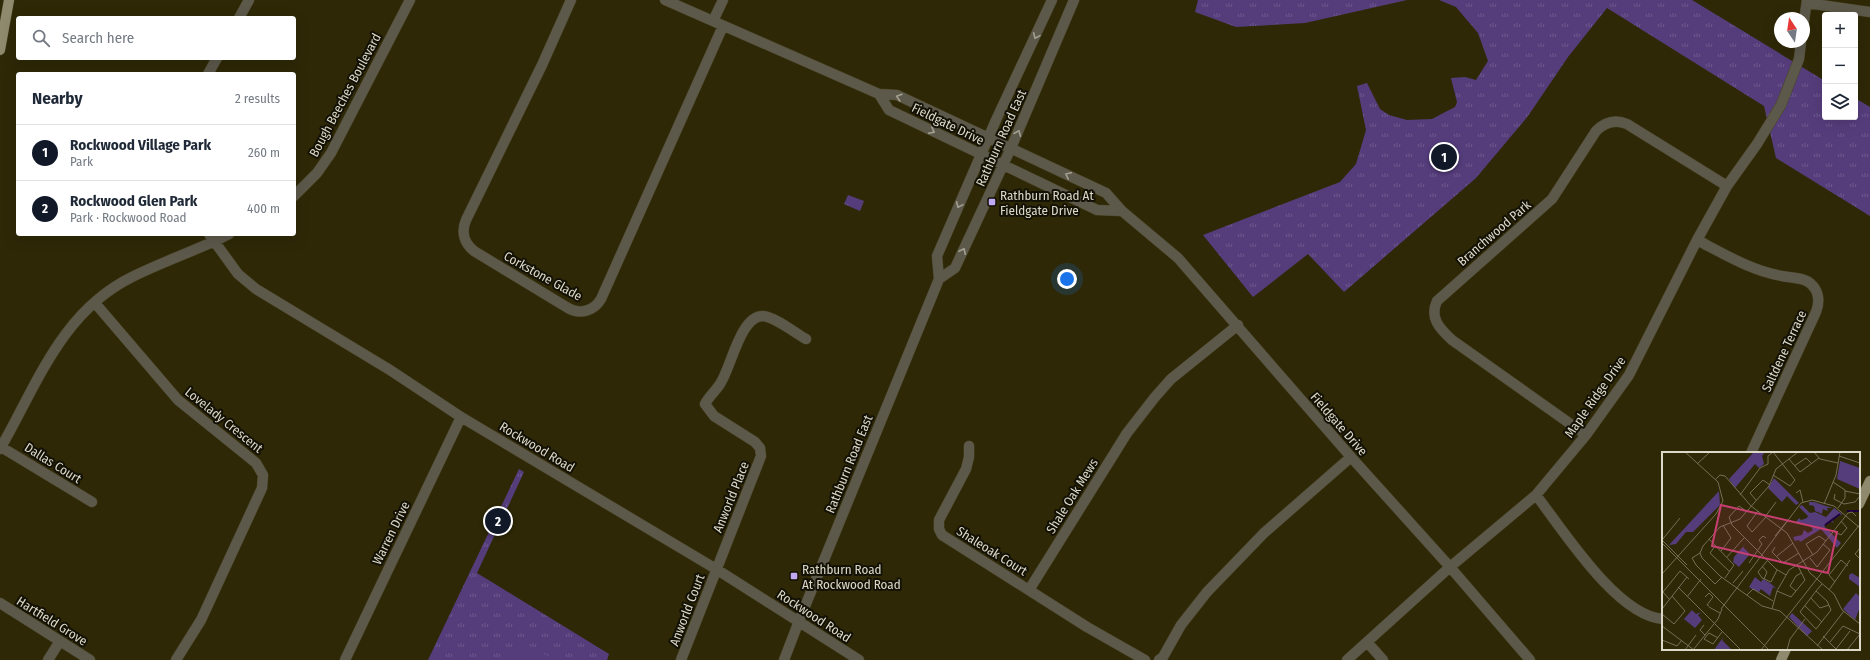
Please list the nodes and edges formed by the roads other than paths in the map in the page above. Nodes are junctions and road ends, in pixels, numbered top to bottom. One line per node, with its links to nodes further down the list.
1 (9, 0): 16 (main road)
2 (249, 0): 12 (street)
3 (409, 0): 25 (street, Bough Beeches Boulevard)
4 (571, 0): 14 (street, Corkstone Glade)
5 (665, 0): 13 (street, Fieldgate Drive)
6 (723, 0): 13 (street)
7 (1052, 0): 20 (street, Rathburn Road East, one-way to 20)
8 (1074, 0): 21 (street, Rathburn Road East, one-way to 8)
9 (1807, 1): 10 (street); 11 (street)
10 (1805, 12)
11 (1870, 12)
12 (240, 16)
13 (713, 21): 14 (street, Fieldgate Drive)
14 (723, 26): 19 (street, Fieldgate Drive)
15 (1800, 48): 24 (street, Maple Ridge Drive)
16 (0, 50)
17 (216, 60): 18 (street)
18 (209, 72)
19 (879, 94): 20 (street, Fieldgate Drive, one-way to 19); 22 (street, Fieldgate Drive, one-way to 22)
20 (989, 138): 21 (street, Fieldgate Drive); 22 (street, Rathburn Road East)
21 (1011, 148): 23 (street, Rathburn Road East); 26 (street, Fieldgate Drive, one-way to 21)
22 (982, 155): 23 (street, Fieldgate Drive); 29 (street, Rathburn Road East, one-way to 29)
23 (1003, 165): 26 (street, Fieldgate Drive); 29 (street, Rathburn Road East, one-way to 23)
24 (1727, 186): 28 (street, Maple Ridge Drive); 34 (street, Branchwood Park)
25 (296, 194)
26 (1122, 211): 31 (street, Fieldgate Drive)
27 (212, 238): 30 (street); 33 (street, Rockwood Road)
28 (1697, 240): 34 (street, Maple Ridge Drive); 37 (street, Saltdene Terrace)
29 (939, 279): 48 (street, Rathburn Road East)
30 (95, 303): 36 (street); 54 (street, Lovelady Crescent)
31 (1238, 325): 38 (street, Fieldgate Drive); 45 (street, Shale Oak Mews)
32 (806, 339): 44 (street, Anworld Place)
33 (461, 417): 44 (street, Rockwood Road); 55 (street, Warren Drive)
34 (1586, 435): 40 (street, Maple Ridge Drive)
35 (969, 446): 45 (street, Shaleoak Court)
36 (1, 448): 41 (street, Dallas Court)
37 (1751, 452)
38 (1351, 457): 43 (street, Fieldgate Drive); 60 (street)
39 (1870, 481): 42 (main road)
40 (1536, 495): 43 (street, Maple Ridge Drive); 47 (street)
41 (92, 502)
42 (1860, 502)
43 (1450, 567): 50 (street, Maple Ridge Drive); 63 (street, Fieldgate Drive)
44 (716, 569): 48 (street, Rockwood Road); 56 (street, Anworld Court)
45 (1029, 590): 59 (street)
46 (0, 603): 49 (street, Hartfield Grove)
47 (1662, 619)
48 (798, 621): 57 (street, Rathburn Road East); 58 (street, Rockwood Road)
49 (60, 641): 52 (street); 53 (street, Hartfield Grove)
50 (1367, 642): 61 (street, Maple Ridge Drive); 62 (street)
51 (1786, 650): 64 (main road)
52 (48, 660)
53 (90, 660)
54 (176, 660)
55 (345, 660)
56 (681, 660)
57 (784, 660)
58 (859, 660)
59 (1145, 660)
60 (1159, 660)
61 (1347, 660)
62 (1383, 660)
63 (1530, 660)
64 (1781, 660)

